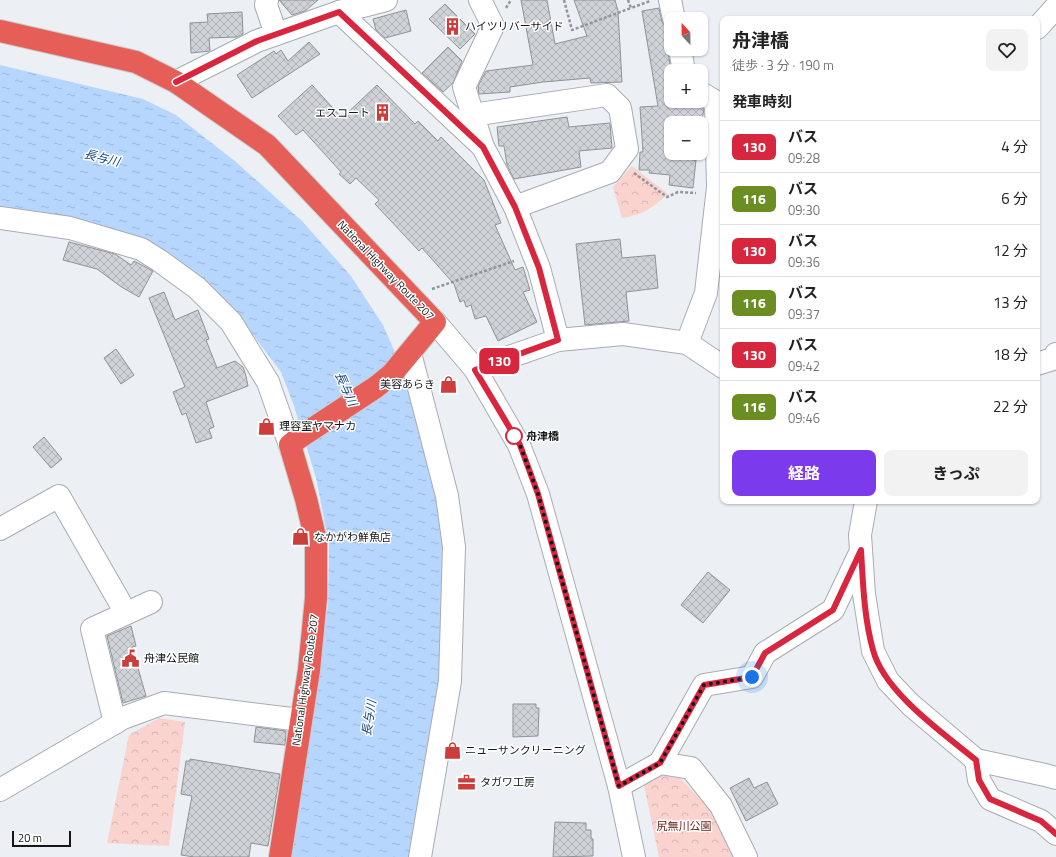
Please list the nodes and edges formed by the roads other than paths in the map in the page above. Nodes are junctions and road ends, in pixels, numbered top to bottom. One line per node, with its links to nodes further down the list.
1 (267, 0): 10 (street)
2 (386, 0): 6 (street)
3 (480, 0): 13 (street)
4 (670, 0): 7 (street)
5 (1056, 7): 8 (street)
6 (339, 12): 10 (street); 14 (street)
7 (673, 12)
8 (1040, 25)
9 (0, 31): 11 (highway, National Highway Route 207)
10 (276, 34): 11 (street)
11 (176, 82): 18 (highway, National Highway Route 207)
12 (713, 94): 15 (street)
13 (472, 115): 14 (street); 16 (street)
14 (483, 147): 16 (street)
15 (719, 189): 20 (street)
16 (515, 207): 19 (street)
17 (0, 218): 26 (street)
18 (435, 322): 22 (highway, National Highway Route 207); 25 (street)
19 (558, 340): 20 (street); 25 (street)
20 (687, 343): 24 (street)
21 (1056, 354): 23 (street)
22 (406, 358): 26 (highway, National Highway Route 207); 41 (street)
23 (1040, 363)
24 (720, 365)
25 (475, 370): 37 (street)
26 (293, 442): 32 (highway, National Highway Route 207)
27 (865, 504): 29 (street)
28 (0, 530): 31 (street)
29 (861, 550): 34 (street); 35 (street)
30 (152, 602): 31 (street)
31 (126, 613): 33 (street)
32 (300, 720): 33 (street); 40 (highway, National Highway Route 207)
33 (115, 723): 38 (street)
34 (976, 760): 36 (street); 39 (street)
35 (660, 763): 37 (street); 43 (street)
36 (1056, 778)
37 (619, 786): 42 (street)
38 (0, 790)
39 (1056, 834)
40 (280, 857)
41 (420, 857)
42 (634, 857)
43 (746, 857)

